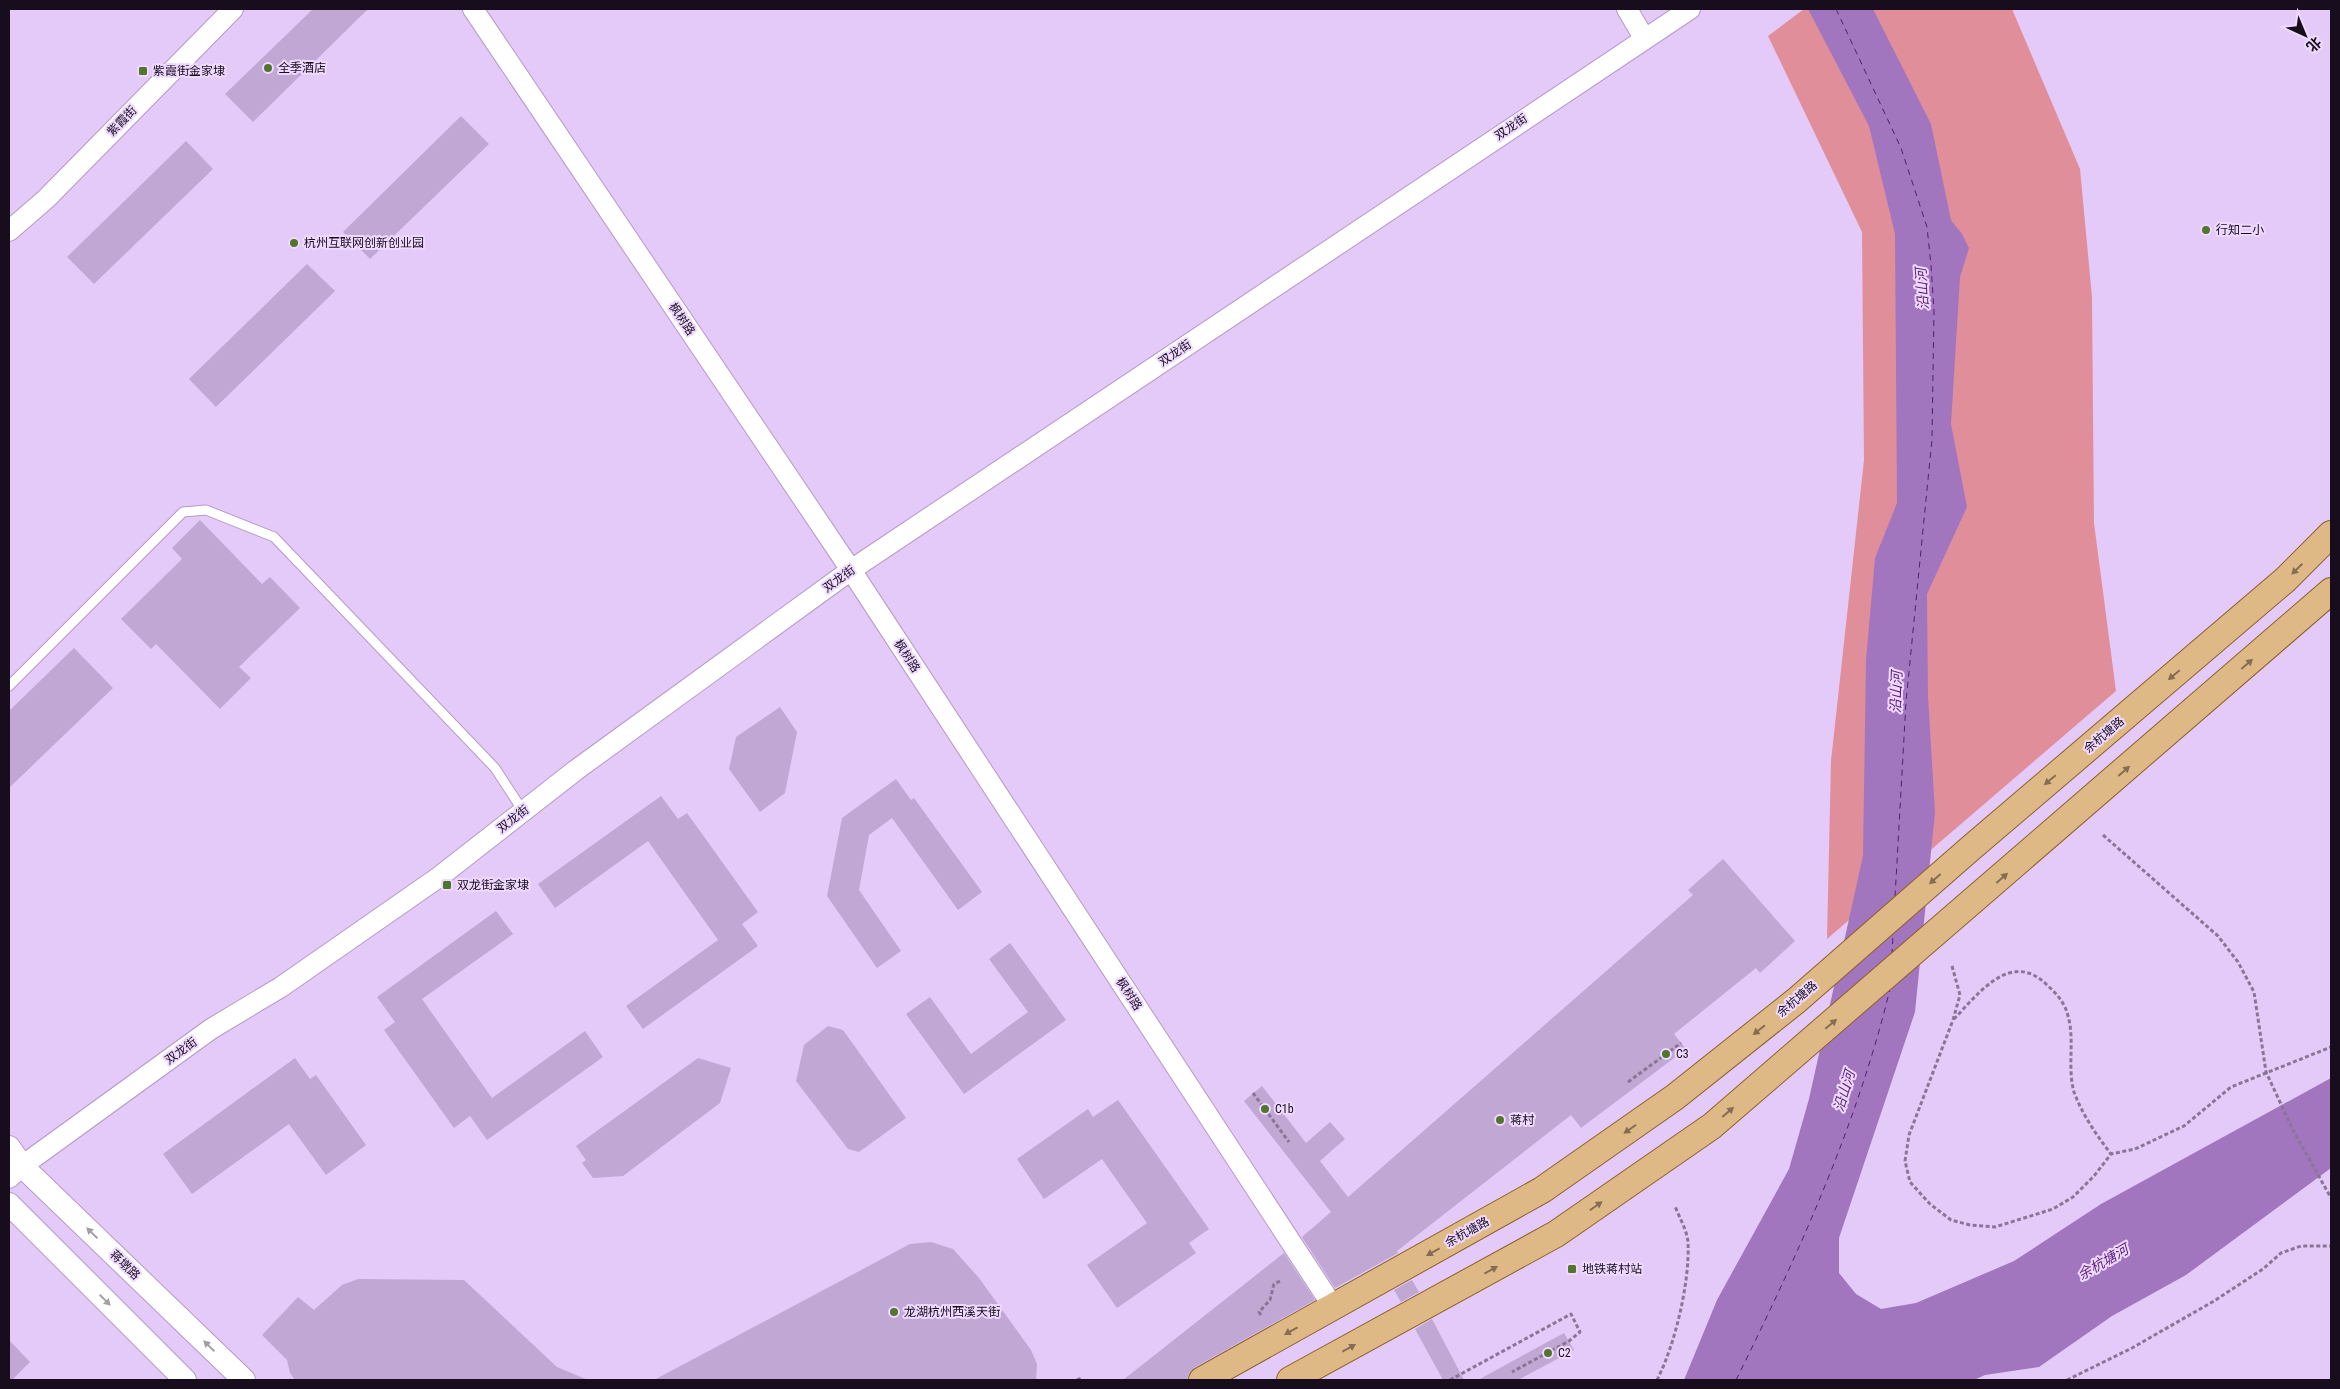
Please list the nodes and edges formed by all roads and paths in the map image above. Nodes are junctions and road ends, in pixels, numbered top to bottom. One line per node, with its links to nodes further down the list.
1 (233, 9): 6 (street, 紫霞街)
2 (473, 9): 8 (street, 枫树路)
3 (1627, 9): 5 (street)
4 (1684, 13): 5 (street, 双龙街)
5 (1644, 38): 8 (street, 双龙街)
6 (9, 231)
7 (2331, 534): 29 (main road, 余杭塘路, one-way to 29)
8 (851, 570): 11 (street, 双龙街); 29 (street, 枫树路)
9 (2331, 591): 37 (main road, one-way to 9)
10 (9, 686): 11 (lane)
11 (523, 811): 23 (street, 双龙街)
12 (2103, 835): 17 (path)
13 (1952, 966): 14 (path)
14 (1954, 1020): 22 (path); 22 (path)
15 (1681, 1043): 18 (path)
16 (2331, 1047): 17 (path)
17 (2266, 1072): 22 (path); 24 (path)
18 (1628, 1082)
19 (1253, 1093): 20 (path)
20 (1289, 1142)
21 (9, 1147): 23 (main road, 蒋墩路)
22 (2111, 1154)
23 (16, 1172): 34 (main road, 蒋墩路, one-way to 23)
24 (2331, 1198)
25 (9, 1204): 33 (main road, one-way to 33)
26 (1675, 1206): 39 (path)
27 (2331, 1246): 40 (path)
28 (1280, 1281): 30 (path)
29 (1334, 1308): 36 (main road, 余杭塘路, one-way to 36)
30 (1260, 1315)
31 (1512, 1372): 38 (path)
32 (1082, 1378): 35 (path)
33 (185, 1380)
34 (244, 1380)
35 (1077, 1380)
36 (1202, 1380)
37 (1290, 1380)
38 (1450, 1380)
39 (1657, 1380)
40 (2066, 1380)

